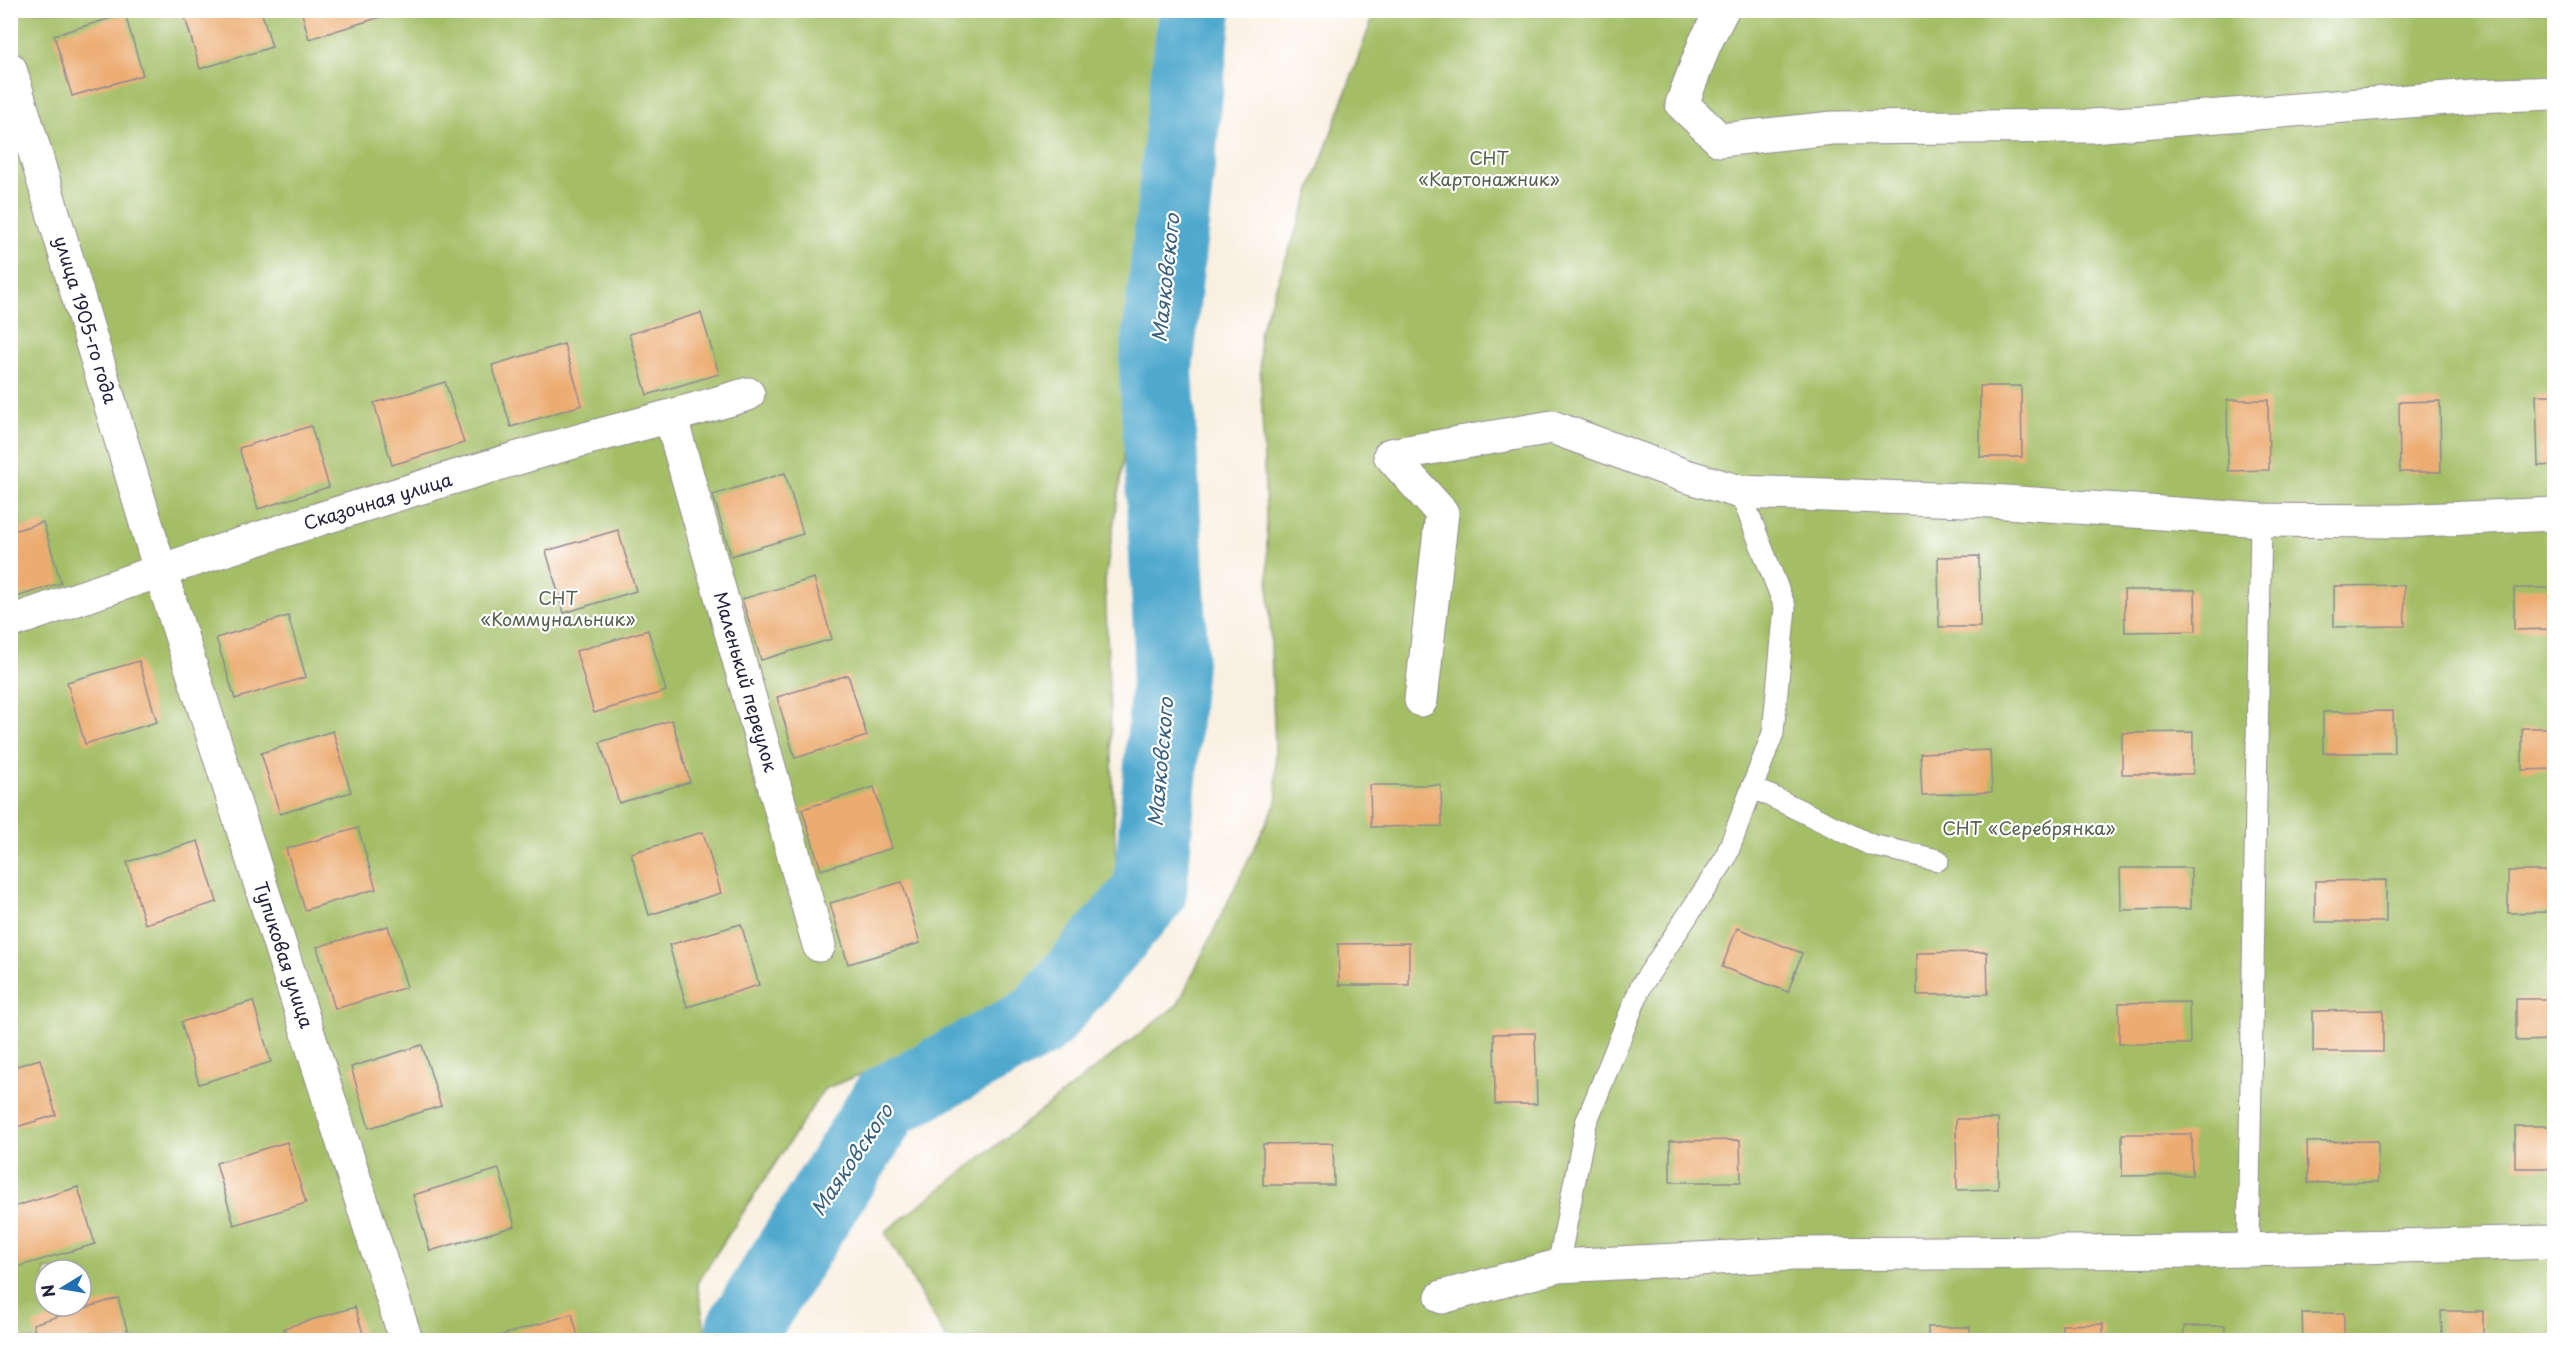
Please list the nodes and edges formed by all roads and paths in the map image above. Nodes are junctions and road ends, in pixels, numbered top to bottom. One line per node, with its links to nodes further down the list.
1 (1722, 10): 3 (street)
2 (12, 83): 9 (street, улица 1905-го года)
3 (2554, 93)
4 (748, 394): 5 (street, Сказочная улица)
5 (670, 418): 9 (street, Сказочная улица); 14 (street, Маленький переулок)
6 (1740, 492): 8 (street); 11 (street); 12 (lane)
7 (2554, 514): 8 (street)
8 (2261, 520): 16 (lane)
9 (160, 570): 10 (street, Сказочная улица); 19 (street, Тупиковая улица)
10 (10, 622)
11 (1421, 700)
12 (1752, 787): 13 (lane); 17 (lane)
13 (1938, 860)
14 (819, 945)
15 (2554, 1242): 16 (street)
16 (2248, 1250): 17 (street)
17 (1558, 1266): 18 (street)
18 (1442, 1297)
19 (406, 1341)

